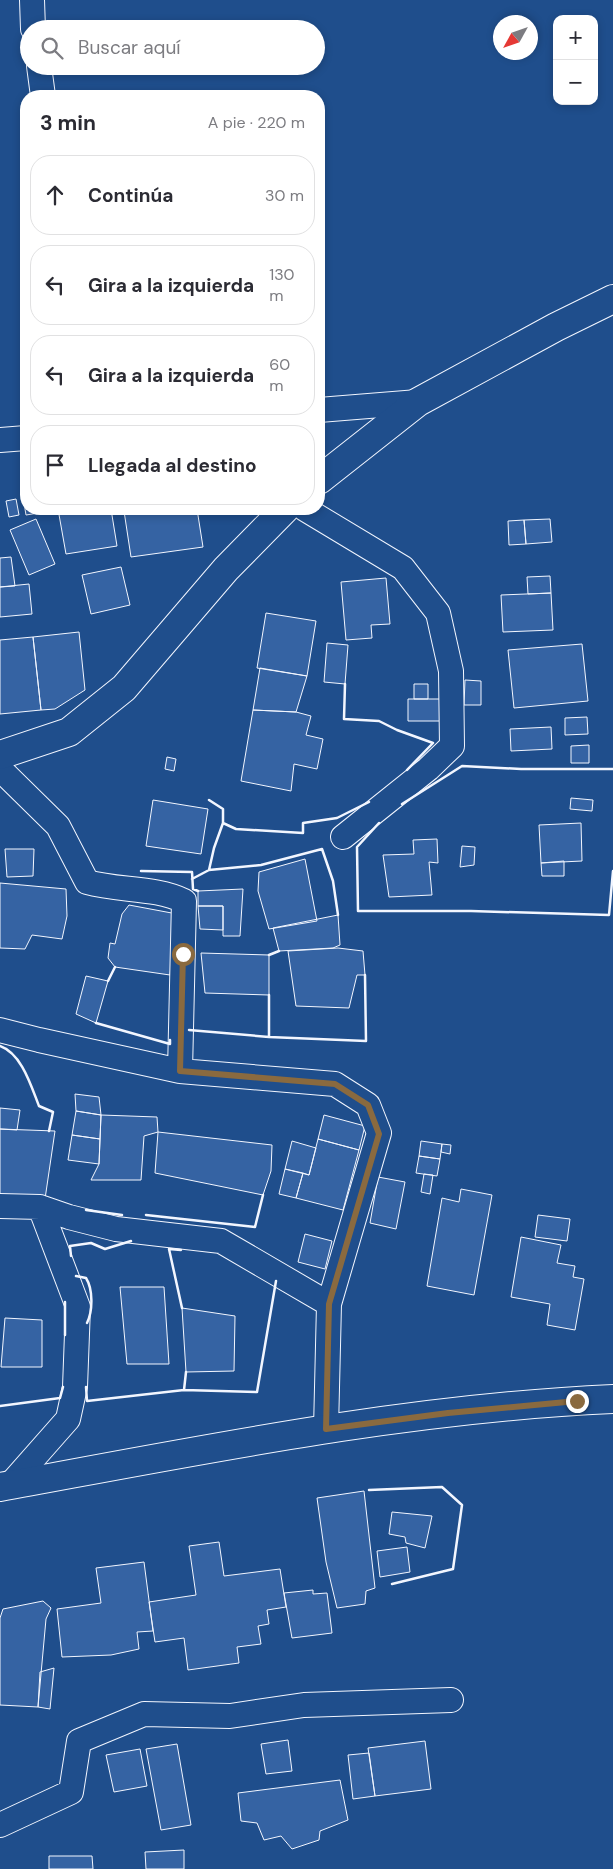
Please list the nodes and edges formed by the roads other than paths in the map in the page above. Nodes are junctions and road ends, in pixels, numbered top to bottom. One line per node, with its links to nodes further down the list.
1 (32, 0): 2 (street)
2 (33, 20)
3 (40, 75): 4 (street)
4 (42, 90)
5 (613, 299): 6 (main road)
6 (418, 402): 7 (street); 10 (main road)
7 (325, 410)
8 (20, 438): 9 (street)
9 (0, 440)
10 (325, 475)
11 (279, 515): 13 (main road)
12 (315, 515): 15 (street)
13 (0, 755)
14 (0, 769): 17 (street)
15 (343, 837)
16 (0, 1030): 17 (street)
17 (180, 1071): 20 (street)
18 (0, 1206): 19 (street)
19 (40, 1207): 20 (street); 23 (street)
20 (329, 1304): 22 (street)
21 (613, 1399): 22 (main road)
22 (326, 1429): 23 (main road)
23 (5, 1487)
24 (451, 1700): 25 (street)
25 (0, 1825)

